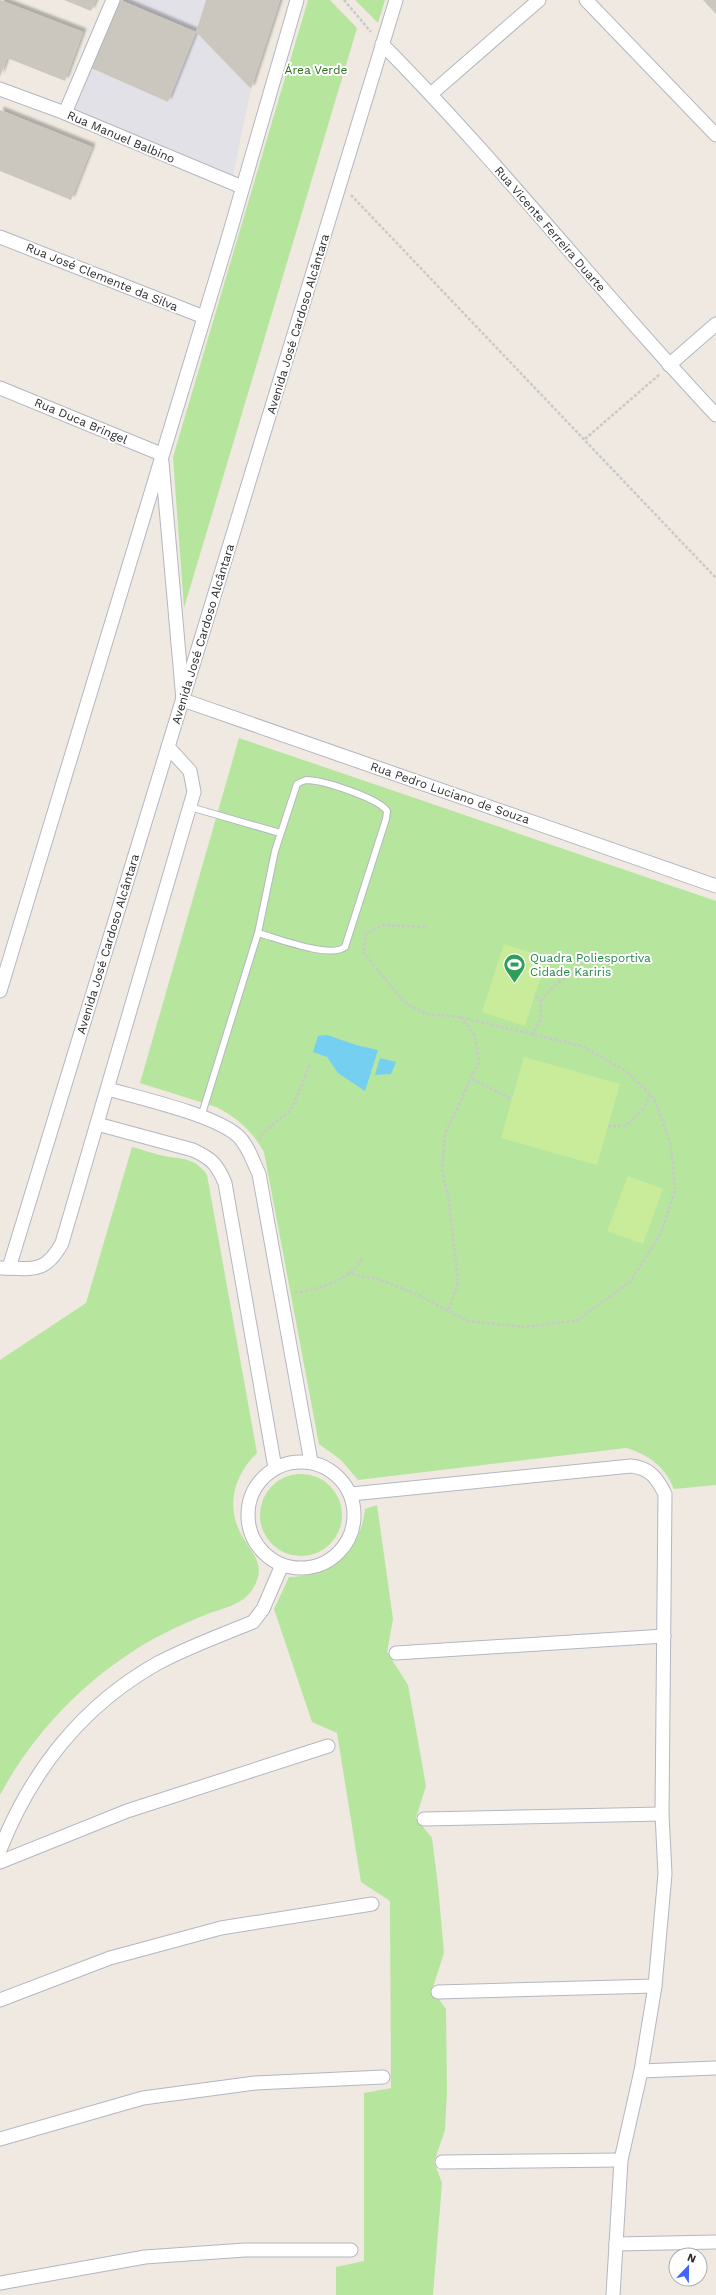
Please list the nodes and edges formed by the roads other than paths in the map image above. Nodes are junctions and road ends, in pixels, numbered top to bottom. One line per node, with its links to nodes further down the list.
1 (113, 0): 9 (street)
2 (297, 0): 11 (street)
3 (396, 0): 6 (street, Avenida José Cardoso Alcântara)
4 (539, 0): 8 (street)
5 (586, 0): 10 (street)
6 (382, 44): 8 (street, Rua Vicente Ferreira Duarte); 19 (street, Avenida José Cardoso Alcântara)
7 (0, 89): 9 (street, Rua Manuel Balbino)
8 (431, 94): 15 (street, Rua Vicente Ferreira Duarte)
9 (65, 113): 11 (street, Rua Manuel Balbino)
10 (716, 135)
11 (242, 187): 13 (street)
12 (0, 237): 13 (street, Rua José Clemente da Silva)
13 (204, 317): 18 (street)
14 (716, 324): 15 (street)
15 (669, 365): 17 (street, Rua Vicente Ferreira Duarte)
16 (0, 388): 18 (street, Rua Duca Bringel)
17 (716, 415)
18 (161, 454): 19 (street); 25 (street)
19 (183, 700): 20 (street, Avenida José Cardoso Alcântara); 23 (street, Rua Pedro Luciano de Souza)
20 (168, 747): 21 (street); 29 (street, Avenida José Cardoso Alcântara)
21 (190, 807): 22 (lane); 26 (street)
22 (280, 833): 24 (lane); 24 (lane)
23 (716, 886)
24 (258, 933): 27 (lane)
25 (0, 991)
26 (108, 1089): 27 (street); 28 (street)
27 (201, 1117): 30 (street)
28 (97, 1124): 29 (street); 31 (street)
29 (4, 1268)
30 (311, 1462): 31 (street); 32 (street)
31 (275, 1468): 33 (street)
32 (351, 1494): 33 (street); 34 (street)
33 (282, 1565): 39 (street)
34 (664, 1636): 35 (street); 37 (street)
35 (396, 1653)
36 (328, 1746): 40 (street)
37 (662, 1814): 38 (street); 42 (street)
38 (424, 1819)
39 (0, 1850)
40 (0, 1862)
41 (372, 1904): 44 (street)
42 (655, 1986): 43 (street); 46 (street)
43 (438, 1992)
44 (0, 2000)
45 (715, 2068): 46 (street)
46 (641, 2071): 49 (street)
47 (382, 2076): 48 (street)
48 (0, 2139)
49 (621, 2160): 50 (street); 52 (street)
50 (442, 2162)
51 (716, 2242): 52 (street)
52 (616, 2244): 55 (street)
53 (352, 2250): 54 (street)
54 (0, 2282)
55 (613, 2295)

